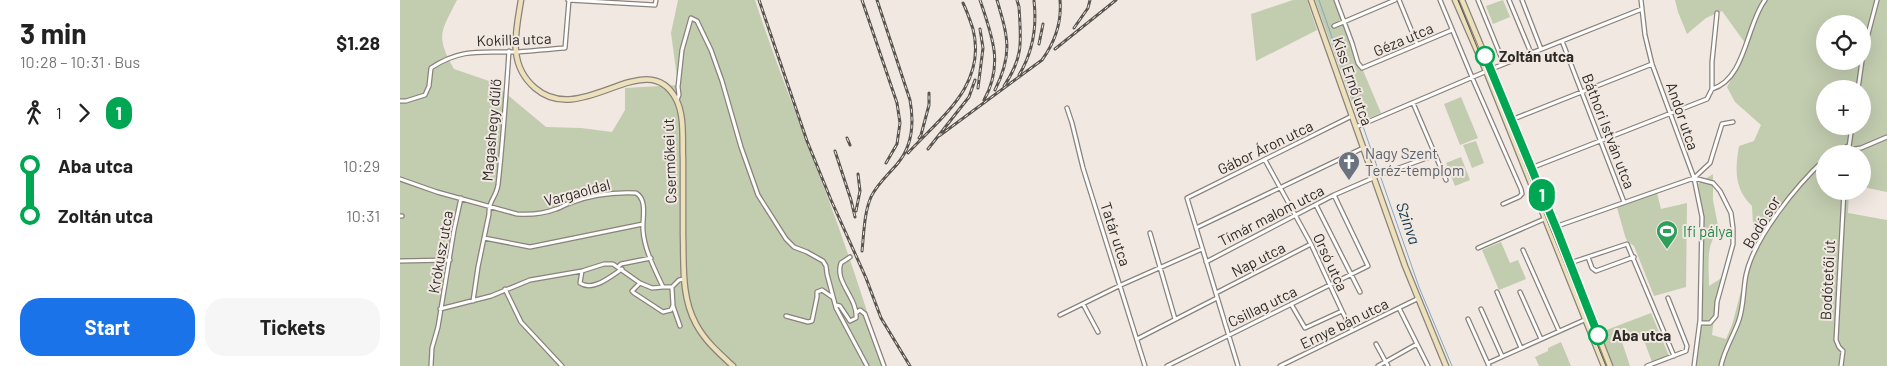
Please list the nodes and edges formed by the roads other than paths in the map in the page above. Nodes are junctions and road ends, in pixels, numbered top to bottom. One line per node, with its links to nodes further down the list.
1 (521, 0): 27 (street, Csermőkei út)
2 (568, 0): 3 (street); 27 (street, Kokilla utca)
3 (656, 0)
4 (1311, 0): 40 (street, Kiss Ernő utca)
5 (1336, 0): 20 (street)
6 (1395, 0): 20 (street)
7 (1399, 0): 24 (street)
8 (1440, 0): 22 (street)
9 (1455, 0): 31 (street)
10 (1462, 0): 31 (street)
11 (1478, 0): 29 (street)
12 (1509, 0): 28 (street)
13 (1522, 0): 25 (street)
14 (1641, 0): 17 (street, Andor utca)
15 (1765, 0): 33 (street)
16 (1876, 0): 19 (street)
17 (1642, 9): 23 (street); 30 (street, Andor utca)
18 (1717, 14): 33 (street)
19 (1871, 20)
20 (1343, 22): 21 (street); 24 (street, Géza utca)
21 (1334, 26)
22 (1452, 30): 24 (street, Géza utca); 32 (street)
23 (1562, 41): 25 (street); 34 (street, Báthori István utca)
24 (1417, 44)
25 (1541, 49): 28 (street)
26 (509, 52): 27 (street, Kokilla utca); 36 (street, Kokilla utca); 64 (street, Magashegy dűlő)
27 (515, 52): 35 (street, Csermőkei út)
28 (1531, 53): 29 (street)
29 (1504, 64): 31 (street)
30 (1652, 64): 34 (street); 39 (street, Andor utca)
31 (1488, 70): 32 (street); 41 (street); 67 (street)
32 (1472, 78): 37 (street); 62 (street)
33 (1712, 89): 39 (street)
34 (1581, 93): 41 (street); 45 (street, Báthori István utca)
35 (677, 100): 90 (street, Csermőkei út); 101 (street)
36 (400, 101)
37 (1413, 104): 43 (street); 48 (street)
38 (1067, 108): 92 (street, Tatár utca)
39 (1670, 112): 45 (street); 55 (street, Andor utca)
40 (1352, 116): 43 (street, Kiss Ernő utca); 49 (street, Gábor Áron utca)
41 (1511, 120): 50 (street)
42 (1733, 122): 55 (street, Andor utca)
43 (1358, 126): 47 (street, Kiss Ernő utca)
44 (1887, 137): 46 (street)
45 (1600, 141): 50 (street); 61 (street, Báthori István utca)
46 (1868, 145)
47 (1363, 148): 54 (street, Kiss Ernő utca); 57 (street)
48 (1435, 155): 52 (street); 56 (street)
49 (1265, 160): 57 (street, Orsó utca); 70 (street, Gábor Áron utca)
50 (1531, 168): 66 (street)
51 (1816, 169): 152 (street, Bodó sor)
52 (1385, 173)
53 (400, 178): 59 (street, Vargaoldal)
54 (1374, 178): 58 (street, Tímár malom utca); 104 (street, Kiss Ernő utca)
55 (1694, 178): 61 (street); 120 (street); 120 (street)
56 (1446, 180)
57 (1279, 187): 65 (street, Orsó utca); 70 (street)
58 (1334, 195): 63 (street, Tímár malom utca); 89 (street, Csillag utca)
59 (461, 198): 64 (street, Vargaoldal); 82 (street, Krókusz utca)
60 (1843, 200): 153 (street, Bodótetői út)
61 (1624, 202): 69 (street)
62 (1503, 204)
63 (1316, 205): 65 (street, Tímár malom utca); 89 (street)
64 (488, 206): 68 (street, Vargaoldal); 73 (street, Magashegy dűlő)
65 (1296, 215): 74 (street, Orsó utca); 84 (street, Tímár malom utca)
66 (1551, 216): 67 (street); 69 (street)
67 (1545, 219): 71 (street); 75 (street)
68 (643, 224): 73 (street); 81 (street, Vargaoldal)
69 (1555, 227): 71 (street); 85 (street)
70 (1196, 228): 76 (street)
71 (1549, 229): 117 (street)
72 (1150, 233): 87 (street)
73 (484, 238): 105 (street, Magashegy dűlő)
74 (1311, 244): 93 (street, Orsó utca); 100 (street, Nap utca)
75 (1478, 248)
76 (1202, 249): 84 (street); 87 (street)
77 (1523, 250): 123 (street)
78 (850, 257): 114 (street)
79 (1588, 257): 80 (street); 80 (street); 85 (street)
80 (1634, 257): 132 (street)
81 (651, 258): 86 (street); 94 (street, Vargaoldal)
82 (450, 260): 83 (street); 112 (street, Krókusz utca)
83 (400, 261)
84 (1206, 262): 100 (street)
85 (1570, 263): 117 (street)
86 (620, 268): 88 (street); 88 (street); 91 (street)
87 (1160, 268): 92 (street); 118 (street)
88 (582, 271): 96 (street)
89 (1351, 275): 93 (street, Csillag utca); 97 (street)
90 (685, 279): 95 (street); 137 (street, Csermőkei út)
91 (640, 283): 94 (street); 108 (street)
92 (1121, 285): 106 (street); 126 (street, Tatár utca)
93 (1330, 285): 107 (street, Csillag utca); 113 (street, Orsó utca)
94 (663, 287): 95 (street)
95 (672, 287): 108 (street)
96 (505, 290): 105 (street); 136 (street)
97 (1360, 292)
98 (1497, 292): 130 (street)
99 (1520, 292): 127 (street)
100 (1216, 293): 102 (street)
101 (833, 298): 109 (street); 116 (street)
102 (1217, 298): 118 (street); 125 (street)
103 (1668, 298): 132 (street)
104 (1417, 299): 110 (street, Ernye bán utca); 147 (street, Kiss Ernő utca)
105 (473, 301): 112 (street)
106 (1084, 304): 115 (street); 124 (street)
107 (1292, 304): 113 (street, Orsó utca); 125 (street, Csillag utca)
108 (673, 305): 121 (street)
109 (836, 308): 114 (street); 138 (street)
110 (1399, 308): 122 (street, Ernye bán utca); 129 (street)
111 (1481, 309): 131 (street)
112 (440, 310): 135 (street, Krókusz utca)
113 (1342, 311): 122 (street)
114 (856, 313): 139 (street)
115 (1060, 315)
116 (786, 316)
117 (1588, 318): 123 (street); 148 (street); 149 (street)
118 (1175, 319): 126 (street)
119 (1468, 319): 134 (street)
120 (1700, 323): 151 (street)
121 (680, 326)
122 (1352, 330): 143 (street, Ernye bán utca)
123 (1559, 331): 127 (street)
124 (1098, 332)
125 (1228, 335): 141 (street, Csillag utca); 142 (street)
126 (1137, 339): 140 (street, Tatár utca)
127 (1541, 339): 130 (street)
128 (1376, 344): 133 (street)
129 (1417, 344): 133 (street); 146 (street)
130 (1521, 348): 131 (street)
131 (1502, 356): 134 (street)
132 (1674, 356): 150 (street)
133 (1386, 362): 144 (street); 145 (street)
134 (1489, 364)
135 (430, 366)
136 (562, 366)
137 (733, 366)
138 (867, 366)
139 (884, 366)
140 (1145, 366)
141 (1167, 366)
142 (1238, 366)
143 (1280, 366)
144 (1378, 366)
145 (1388, 366)
146 (1428, 366)
147 (1446, 366)
148 (1604, 366)
149 (1610, 366)
150 (1647, 366)
151 (1694, 366)
152 (1721, 366)
153 (1842, 366)

